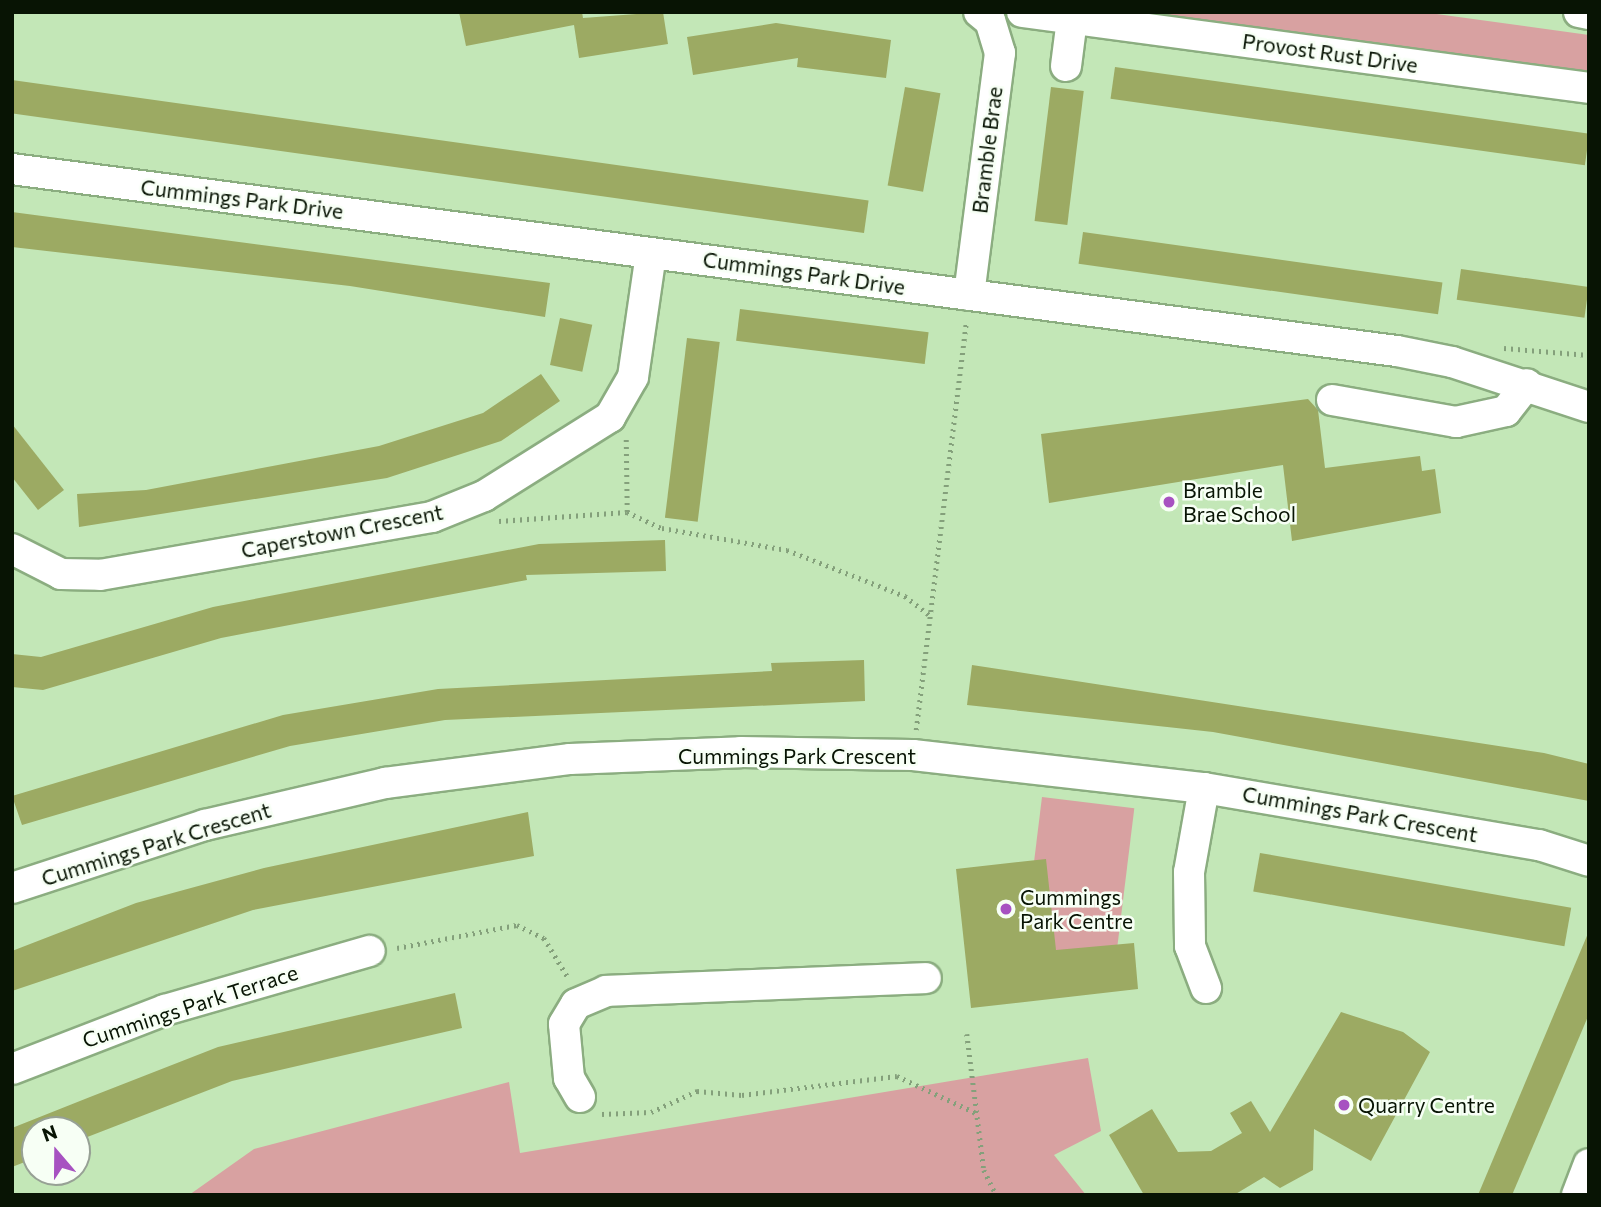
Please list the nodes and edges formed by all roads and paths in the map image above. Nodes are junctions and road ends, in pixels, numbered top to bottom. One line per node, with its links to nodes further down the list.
1 (979, 12): 10 (street, Bramble Brae)
2 (1021, 12): 5 (street, Provost Rust Drive)
3 (1579, 12): 4 (street)
4 (1589, 14)
5 (1072, 19): 6 (street); 7 (street, Provost Rust Drive)
6 (1066, 66)
7 (1589, 88)
8 (12, 169): 9 (street, Cummings Park Drive)
9 (651, 253): 10 (street, Cummings Park Drive); 16 (street, Caperstown Crescent)
10 (969, 295): 12 (street, Cummings Park Drive); 20 (path)
11 (1589, 355): 12 (path)
12 (1452, 362): 13 (street, Cummings Park Drive)
13 (1527, 384): 14 (street); 15 (street, Cummings Park Drive)
14 (1332, 400)
15 (1589, 407)
16 (610, 416): 17 (street, Caperstown Crescent); 18 (path)
17 (484, 496): 18 (path); 19 (street, Caperstown Crescent)
18 (627, 512): 20 (path)
19 (12, 549)
20 (930, 616): 21 (path)
21 (913, 755): 22 (street, Cummings Park Crescent); 24 (street, Cummings Park Crescent)
22 (1204, 788): 23 (street, Cummings Park Crescent); 27 (street)
23 (1589, 861)
24 (12, 888)
25 (370, 951): 28 (path); 30 (street, Cummings Park Terrace)
26 (926, 978): 28 (street)
27 (1206, 988)
28 (576, 1004): 31 (street)
29 (967, 1034): 32 (path)
30 (12, 1069)
31 (580, 1097): 32 (path)
32 (975, 1112): 34 (path)
33 (1589, 1164): 35 (street)
34 (996, 1195)
35 (1577, 1195)

